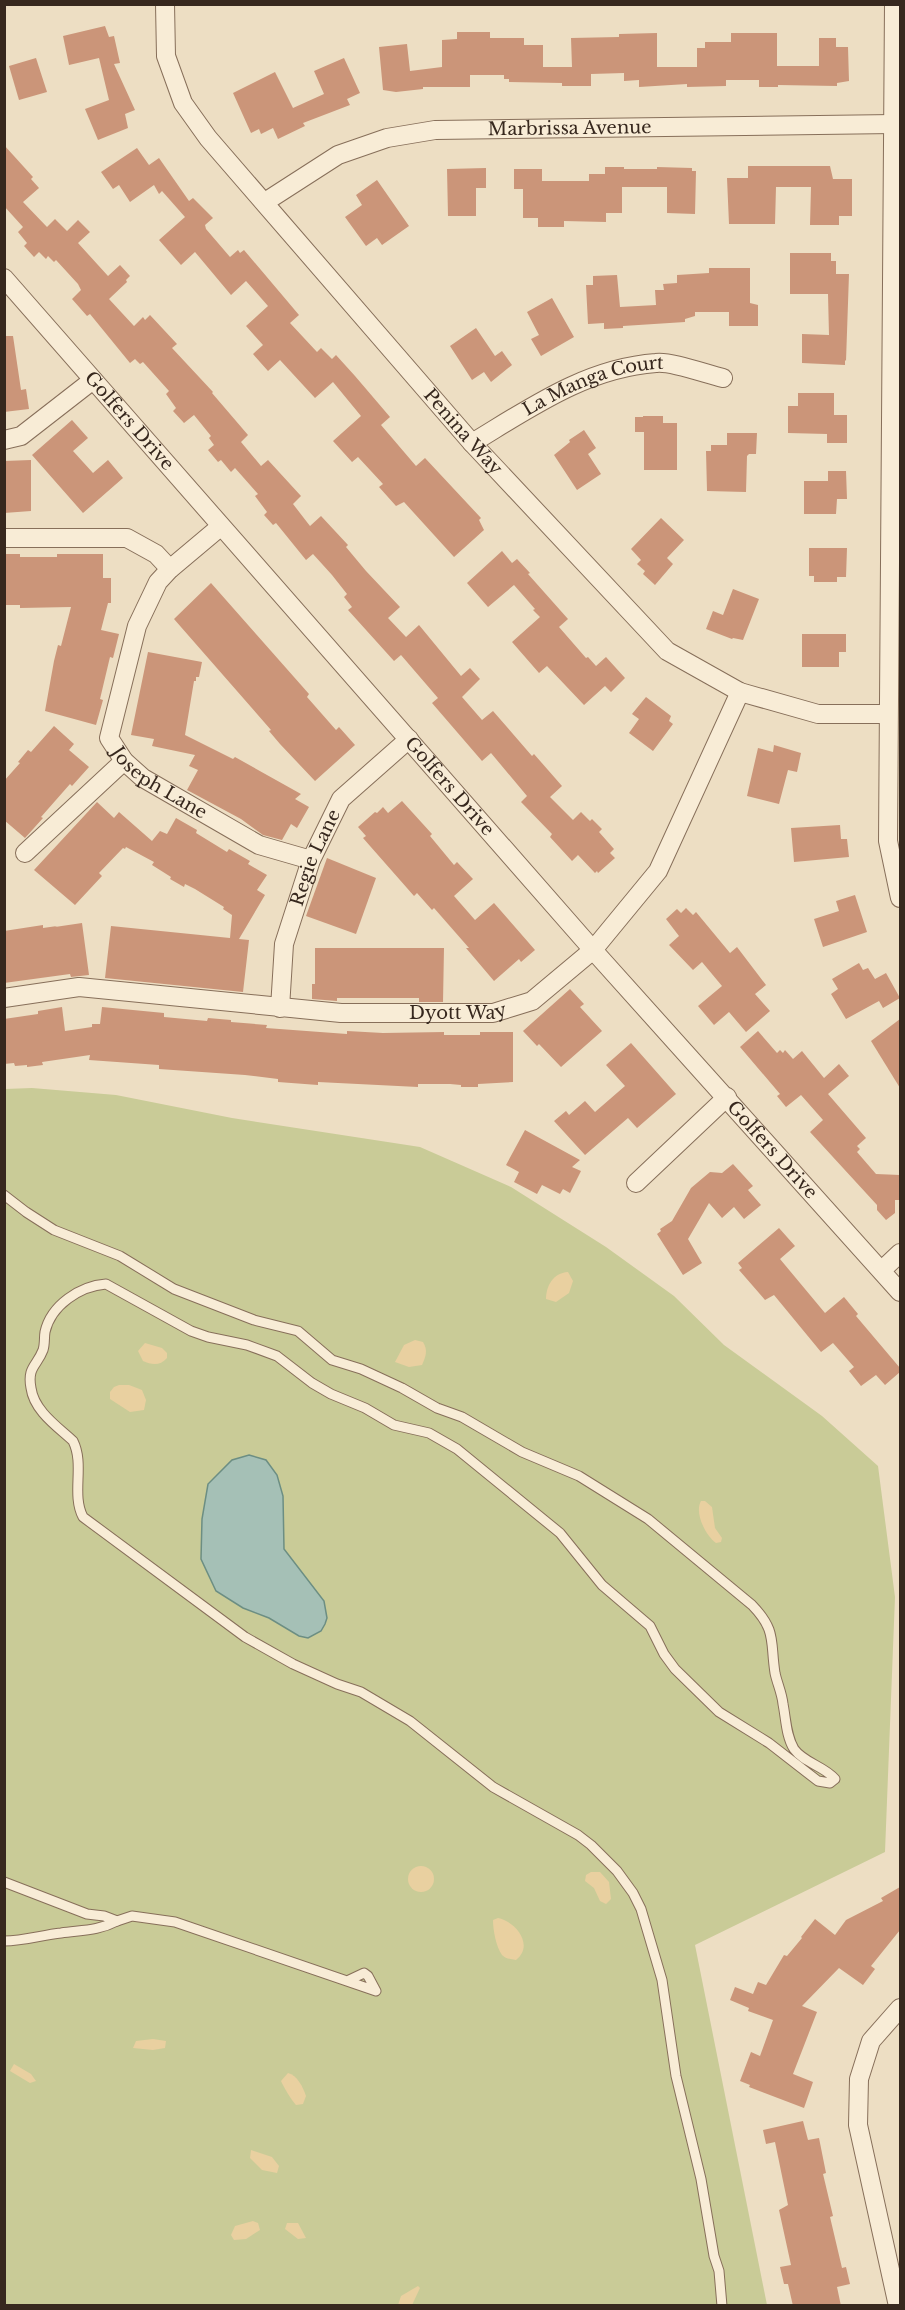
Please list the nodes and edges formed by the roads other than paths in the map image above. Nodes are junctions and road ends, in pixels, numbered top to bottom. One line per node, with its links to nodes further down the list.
1 (165, 4): 4 (street, Penina Way)
2 (894, 4): 3 (street)
3 (894, 124): 4 (street, Marbrissa Avenue); 14 (street)
4 (264, 202): 9 (street, Penina Way)
5 (4, 278): 7 (street, Golfers Drive)
6 (723, 378): 9 (street, La Manga Court)
7 (93, 380): 8 (street); 10 (street, Golfers Drive)
8 (4, 440)
9 (472, 443): 13 (street, Penina Way)
10 (220, 527): 12 (street, Joseph Lane); 15 (street, Golfers Drive)
11 (4, 538): 12 (street)
12 (170, 569): 16 (street, Joseph Lane)
13 (740, 692): 14 (street, Penina Way); 20 (street, Dyott Way)
14 (888, 714): 19 (street)
15 (409, 739): 18 (street, Regie Lane); 20 (street, Golfers Drive)
16 (124, 761): 17 (street); 18 (street, Joseph Lane)
17 (25, 853)
18 (311, 860): 22 (street, Regie Lane)
19 (900, 898)
20 (593, 950): 22 (street, Dyott Way); 23 (street, Golfers Drive)
21 (4, 998): 22 (street, Dyott Way)
22 (280, 1008)
23 (727, 1097): 24 (street); 27 (street, Golfers Drive)
24 (636, 1183)
25 (4, 1195): 34 (lane)
26 (900, 1253): 27 (street)
27 (882, 1270): 28 (street, Golfers Drive)
28 (900, 1292)
29 (4, 1882): 30 (lane)
30 (117, 1921): 31 (lane); 32 (lane)
31 (4, 1941)
32 (347, 1981)
33 (900, 2008): 35 (street)
34 (722, 2306)
35 (898, 2306)

